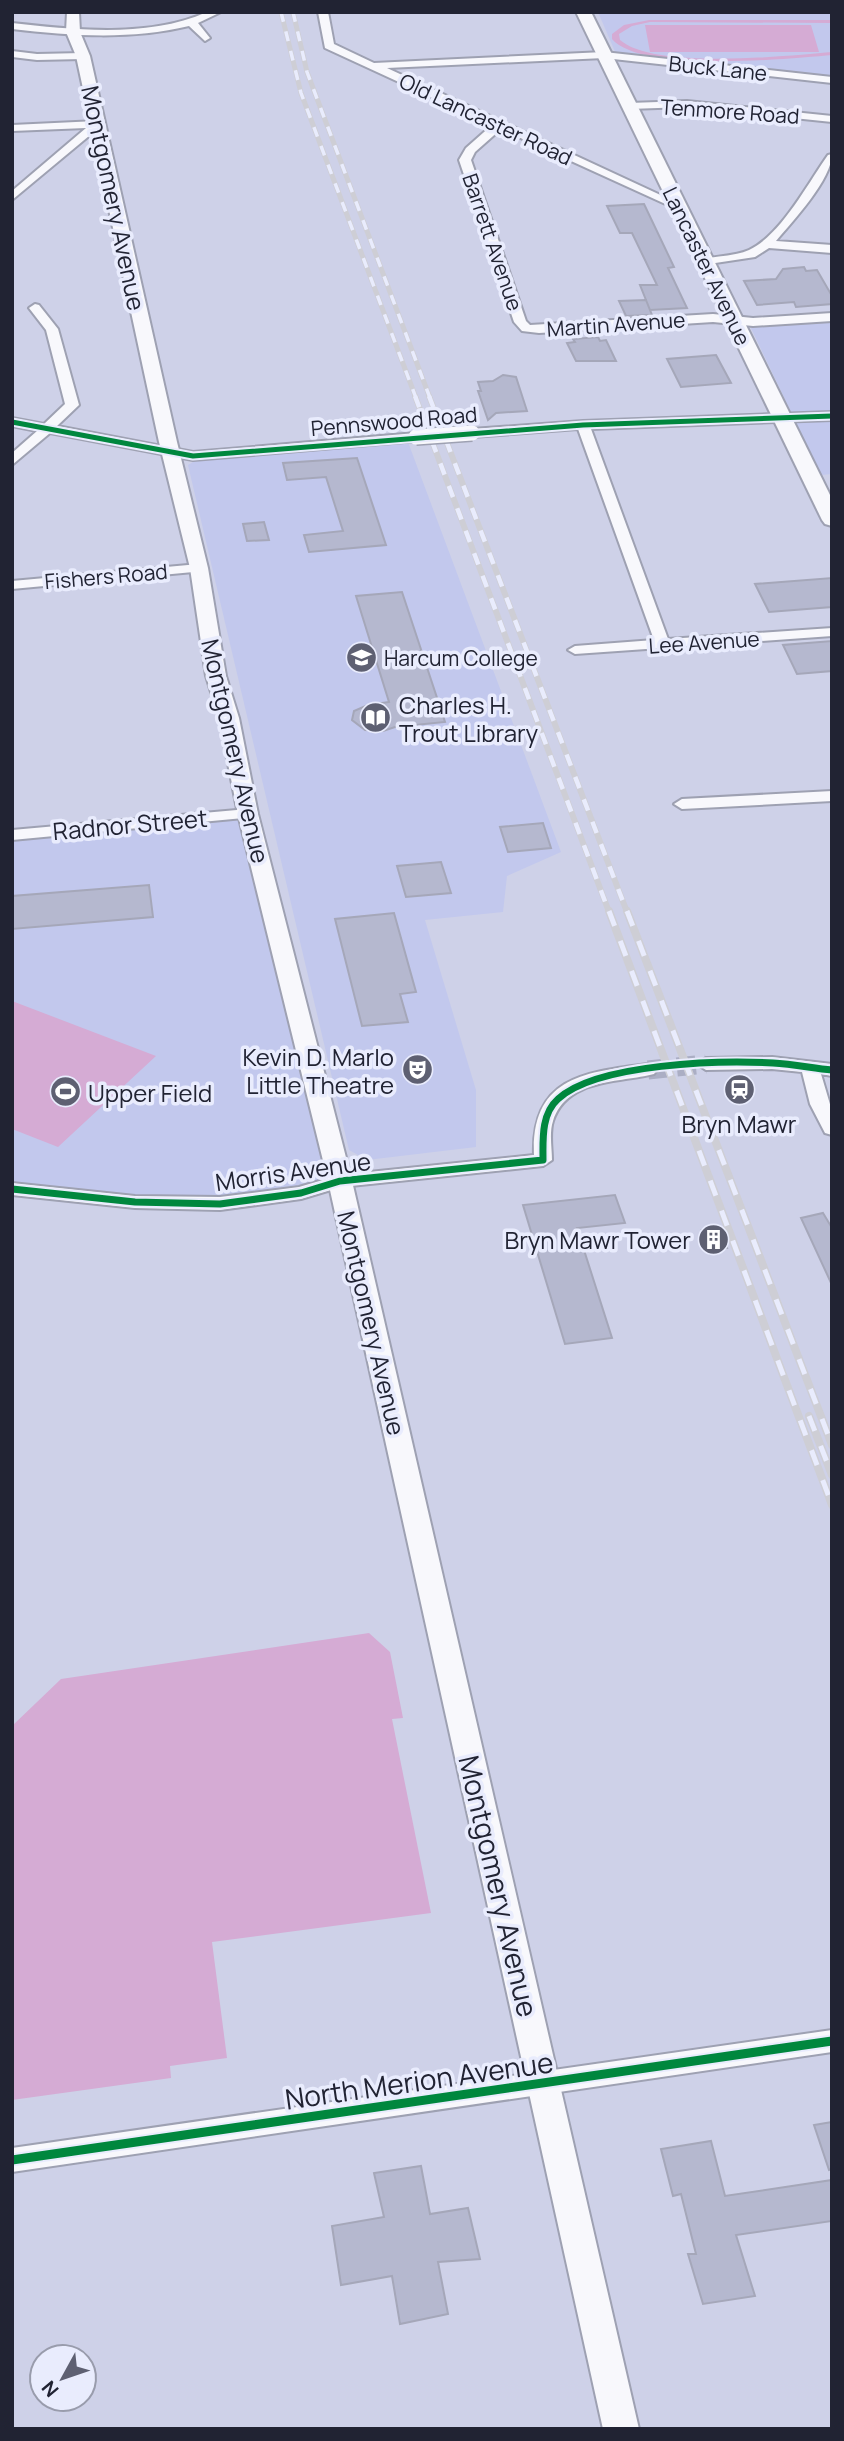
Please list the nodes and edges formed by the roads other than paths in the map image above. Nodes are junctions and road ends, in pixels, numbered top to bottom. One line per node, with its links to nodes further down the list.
1 (216, 12): 4 (street)
2 (323, 12): 11 (street, Old Lancaster Road)
3 (583, 12): 9 (highway, Lancaster Avenue)
4 (191, 21): 5 (street); 7 (street)
5 (73, 22): 6 (street); 10 (main road, Montgomery Avenue)
6 (12, 26)
7 (205, 38)
8 (12, 54): 10 (street)
9 (604, 55): 11 (street, Buck Lane); 12 (street, Buck Lane); 13 (highway, Lancaster Avenue)
10 (83, 56): 15 (main road, Montgomery Avenue)
11 (370, 66): 16 (street, Old Lancaster Road)
12 (832, 80)
13 (629, 106): 14 (street, Tenmore Road); 22 (highway, Lancaster Avenue)
14 (832, 119)
15 (97, 124): 17 (street); 21 (street); 35 (main road, Montgomery Avenue)
16 (498, 126): 22 (street, Old Lancaster Road); 29 (street, Barrett Avenue)
17 (12, 128)
18 (832, 157): 19 (street)
19 (814, 185): 20 (street); 23 (street)
20 (832, 186)
21 (12, 197)
22 (676, 205): 25 (highway, Lancaster Avenue)
23 (767, 244): 24 (street); 25 (street)
24 (832, 249)
25 (706, 262): 28 (highway, Lancaster Avenue)
26 (35, 308): 34 (street)
27 (832, 317): 28 (street, Martin Avenue)
28 (735, 321): 29 (street, Martin Avenue); 31 (highway, Lancaster Avenue)
29 (526, 328)
30 (832, 416): 31 (street, Pennswood Road)
31 (781, 418): 33 (street, Pennswood Road); 37 (highway, Lancaster Avenue)
32 (12, 422): 34 (street, Pennswood Road)
33 (583, 425): 35 (street, Pennswood Road, bridge); 41 (street)
34 (45, 428): 35 (street, Pennswood Road); 36 (street)
35 (170, 450): 38 (main road, Montgomery Avenue)
36 (12, 461)
37 (832, 520)
38 (199, 568): 39 (street, Fishers Road); 45 (main road, Montgomery Avenue)
39 (12, 585)
40 (832, 632): 41 (street, Lee Avenue)
41 (663, 645): 42 (street, Lee Avenue)
42 (575, 650)
43 (832, 796): 44 (street)
44 (682, 803)
45 (248, 814): 46 (street, Radnor Street); 52 (main road, Montgomery Avenue)
46 (12, 835)
47 (706, 1064): 48 (street)
48 (810, 1068): 50 (street); 51 (street)
49 (648, 1070): 52 (street, Morris Avenue)
50 (832, 1070)
51 (830, 1119)
52 (340, 1181): 53 (street, Morris Avenue); 55 (main road, Montgomery Avenue)
53 (12, 1189)
54 (832, 2041): 55 (street, North Merion Avenue)
55 (543, 2083): 56 (street, North Merion Avenue); 57 (main road, Montgomery Avenue)
56 (12, 2160)
57 (621, 2429)

